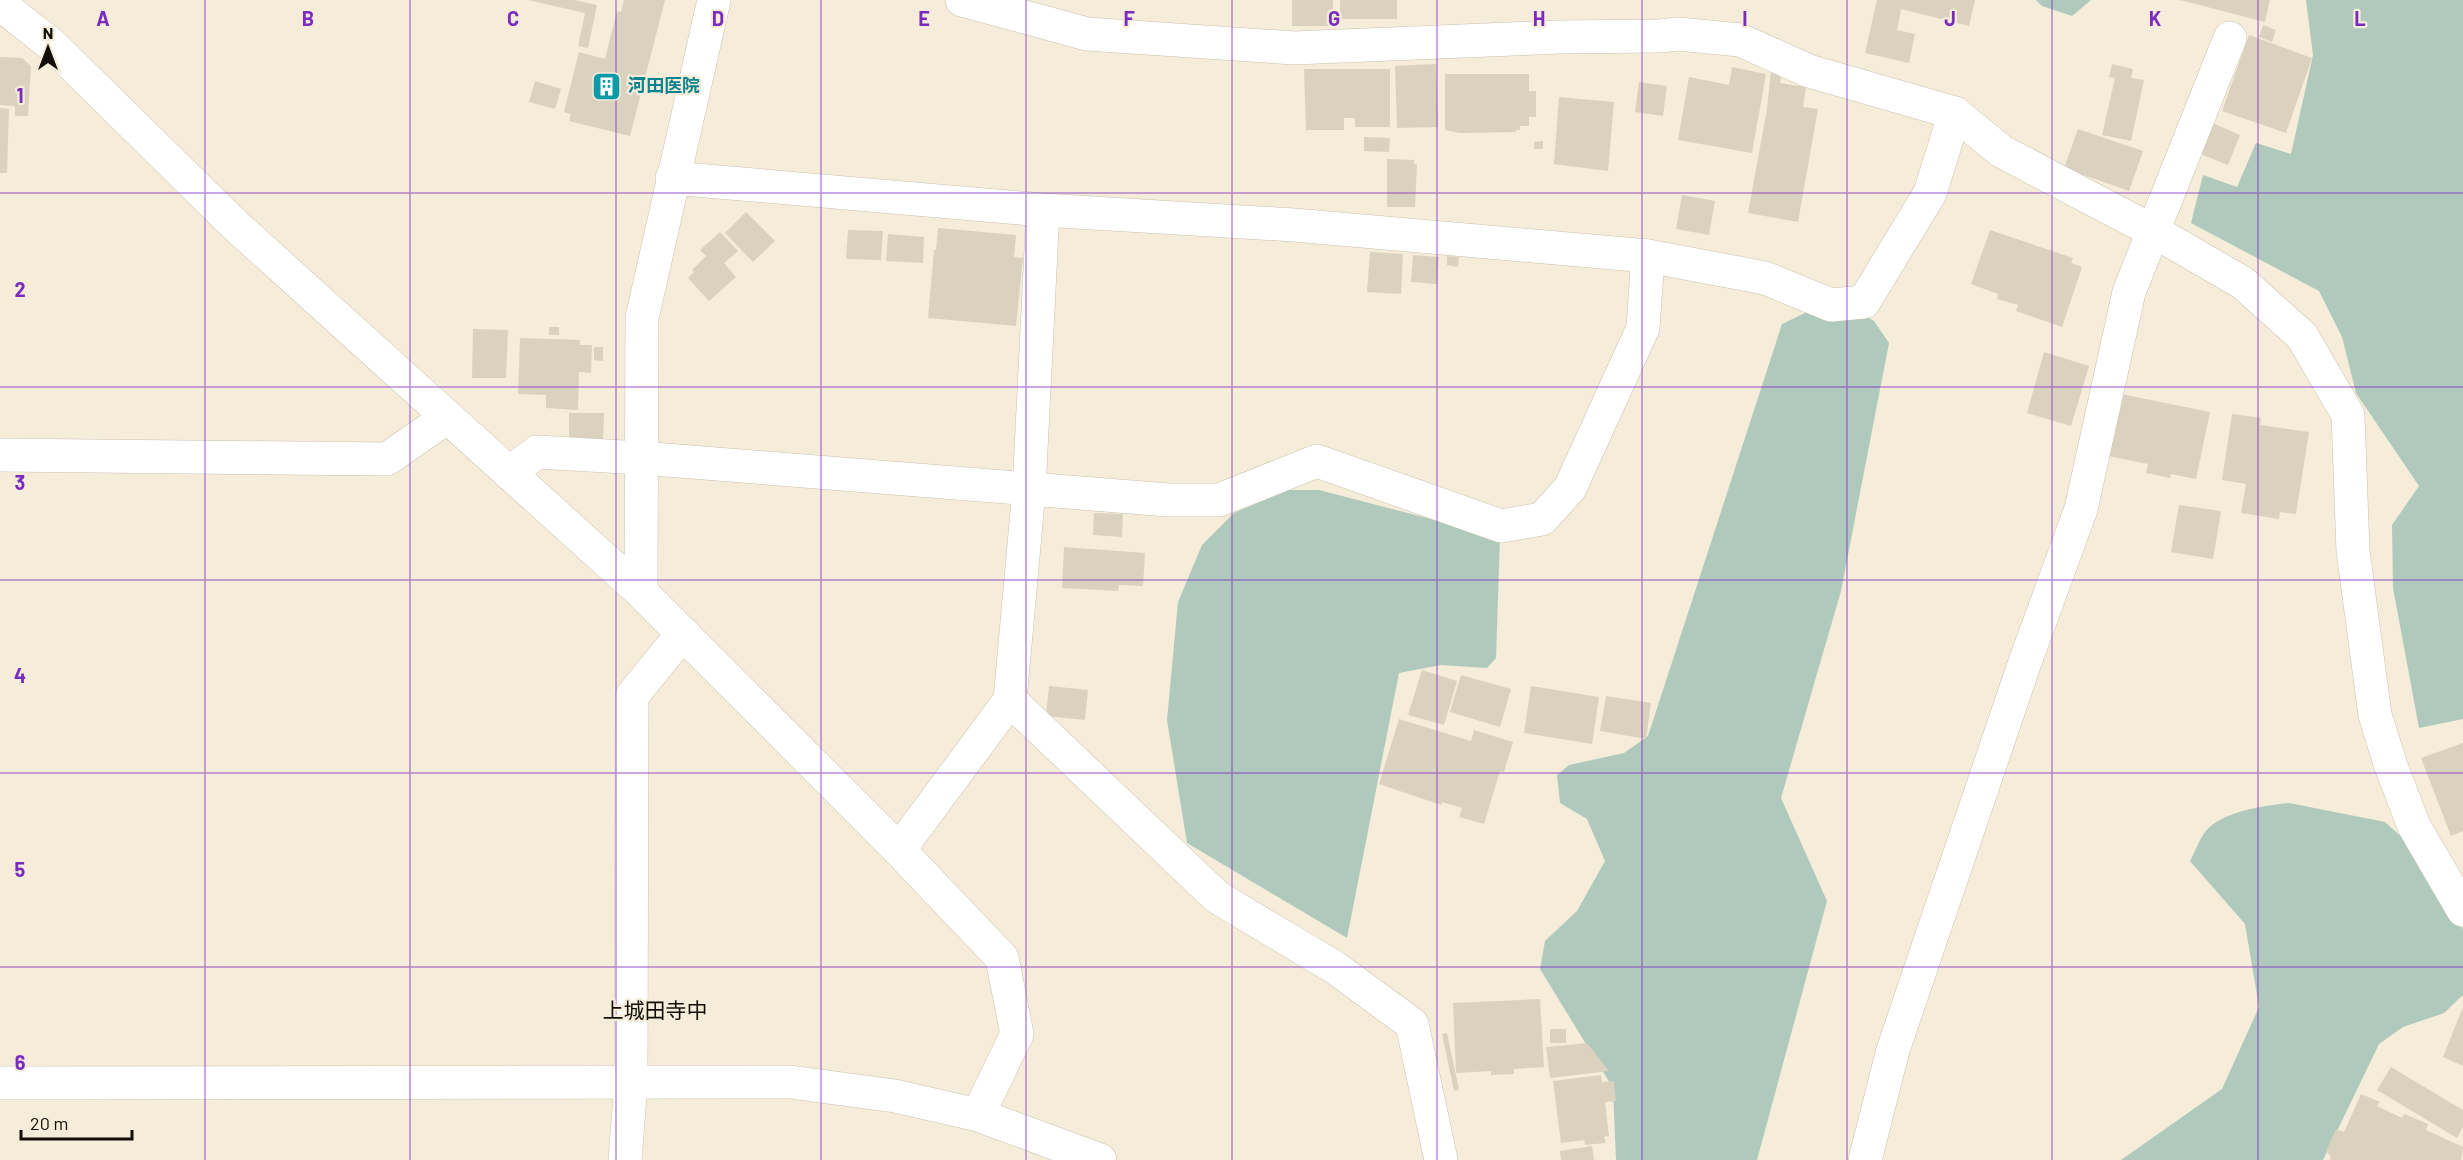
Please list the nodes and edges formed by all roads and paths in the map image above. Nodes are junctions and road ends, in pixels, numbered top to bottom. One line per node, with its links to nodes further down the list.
1 (714, 0): 6 (street)
2 (962, 0): 5 (street)
3 (0, 4): 10 (street)
4 (2230, 38): 8 (street)
5 (1954, 113): 8 (street); 9 (street)
6 (672, 178): 7 (street); 12 (street)
7 (1043, 210): 9 (street); 14 (street)
8 (2155, 232): 19 (street); 26 (street)
9 (1648, 256): 14 (street)
10 (446, 418): 11 (street); 13 (street)
11 (0, 455)
12 (641, 458): 13 (street); 14 (street); 15 (street)
13 (509, 473): 15 (street)
14 (1029, 490): 17 (street)
15 (641, 592): 16 (street)
16 (683, 633): 18 (street); 21 (street)
17 (1010, 700): 18 (street); 25 (street)
18 (899, 850): 22 (street)
19 (2463, 910)
20 (0, 1083): 21 (street)
21 (631, 1083): 22 (street); 23 (street)
22 (978, 1115): 24 (street)
23 (625, 1160)
24 (1101, 1160)
25 (1441, 1160)
26 (1865, 1160)

